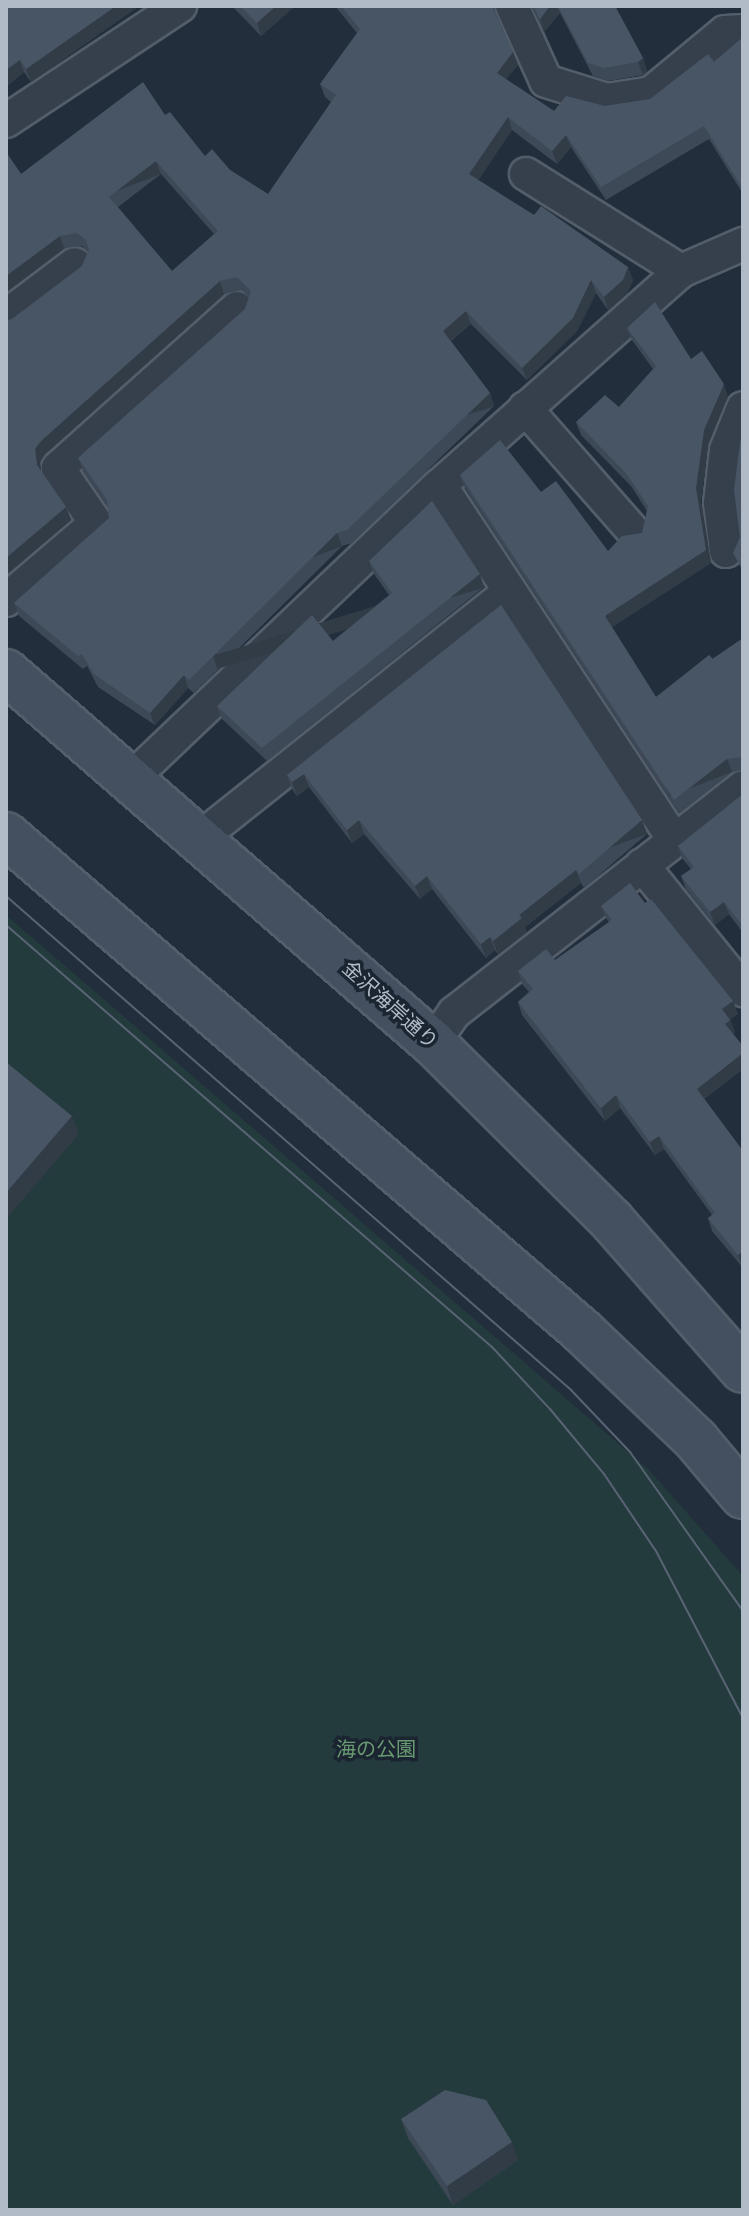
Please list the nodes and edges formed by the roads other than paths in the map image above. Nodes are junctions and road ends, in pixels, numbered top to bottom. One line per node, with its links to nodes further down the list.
1 (180, 6): 4 (street)
2 (512, 6): 3 (street)
3 (743, 31)
4 (6, 121)
5 (526, 174): 8 (street)
6 (743, 244): 8 (street)
7 (75, 264): 10 (street)
8 (681, 271): 11 (street)
9 (237, 308): 17 (street)
10 (6, 316)
11 (525, 408): 13 (street); 14 (street)
12 (743, 408): 15 (street)
13 (440, 485): 16 (street); 19 (street)
14 (634, 532)
15 (726, 551)
16 (510, 591): 22 (street); 23 (street)
17 (6, 600)
18 (6, 672): 19 (street, 金沢海岸通り)
19 (132, 778): 22 (street, 金沢海岸通り)
20 (743, 787): 23 (street)
21 (6, 835): 28 (street)
22 (200, 838): 26 (street, 金沢海岸通り)
23 (674, 840): 24 (street)
24 (642, 865): 25 (street); 26 (street)
25 (743, 990)
26 (433, 1043): 27 (street, 金沢海岸通り)
27 (743, 1370)
28 (743, 1496)

